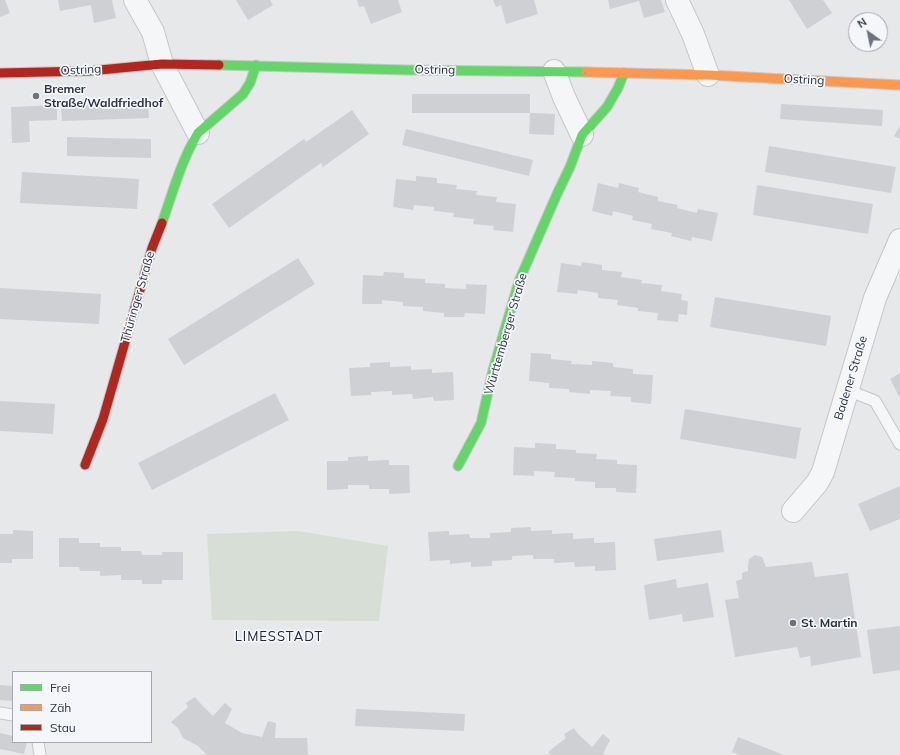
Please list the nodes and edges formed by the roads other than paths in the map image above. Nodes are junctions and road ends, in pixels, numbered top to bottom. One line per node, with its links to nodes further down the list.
1 (135, 0): 3 (street)
2 (677, 0): 8 (street)
3 (162, 64): 4 (street, Ostring); 6 (street, Ostring); 10 (street)
4 (256, 65): 5 (street, Ostring); 10 (street, Thüringer Straße)
5 (554, 71): 7 (street, Ostring); 11 (street)
6 (0, 73)
7 (624, 73): 8 (street, Ostring); 11 (street, Württemberger Straße)
8 (708, 75): 9 (street, Ostring)
9 (900, 85)
10 (198, 133): 15 (street, Thüringer Straße)
11 (582, 135): 16 (street, Württemberger Straße)
12 (900, 240): 13 (street, Badener Straße)
13 (847, 390): 14 (lane); 17 (street, Badener Straße)
14 (900, 444)
15 (85, 465)
16 (458, 466)
17 (793, 511)
18 (0, 713): 19 (lane)
19 (12, 715)
20 (38, 743): 21 (lane)
21 (40, 755)

